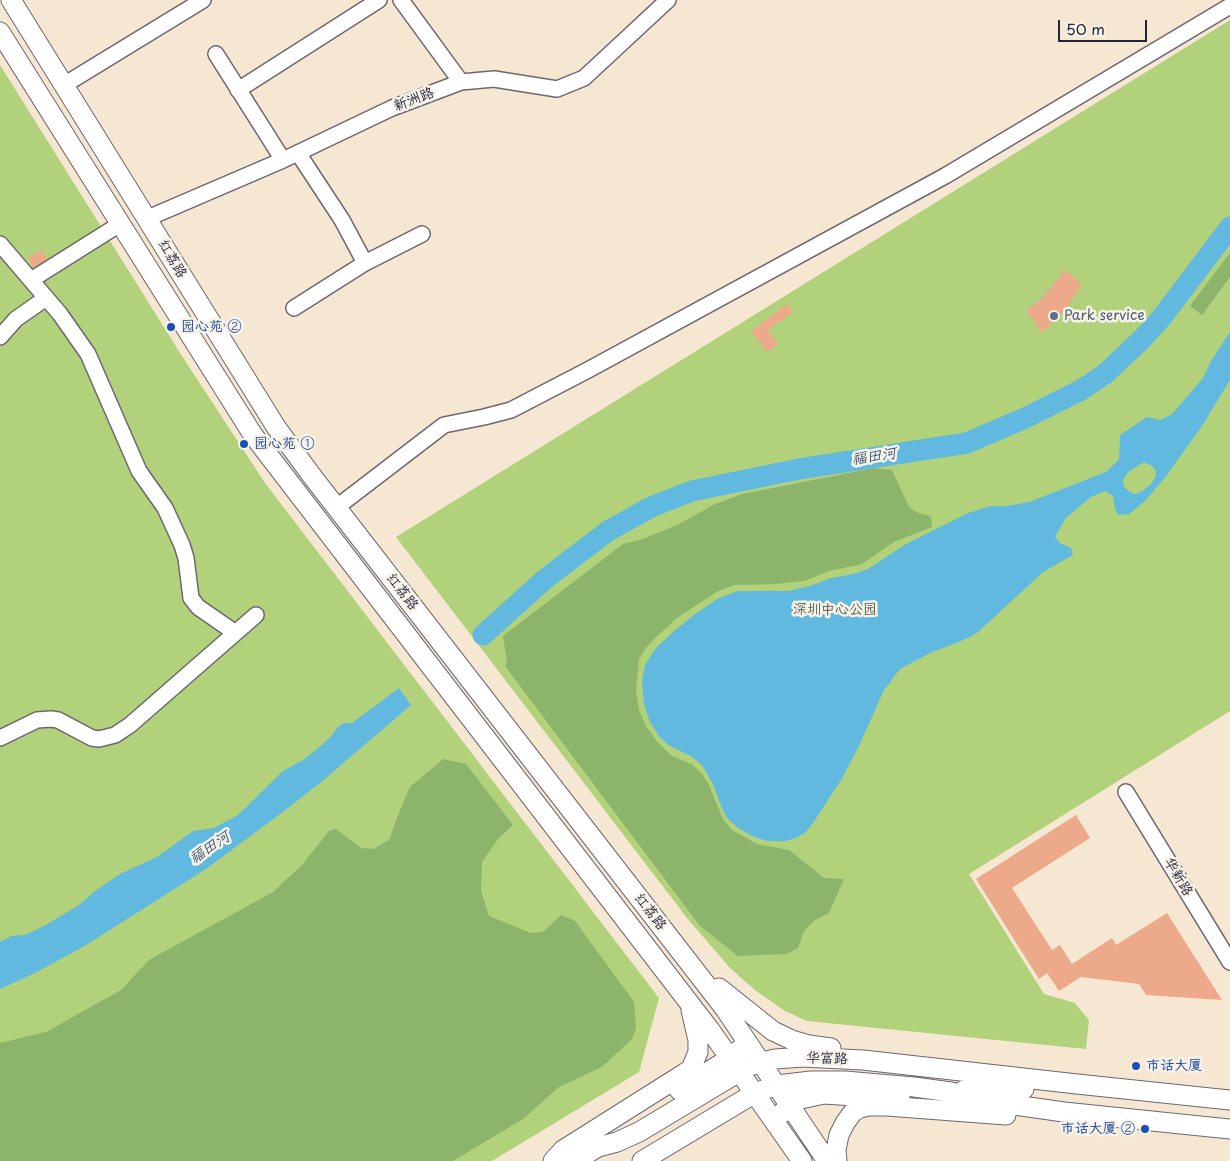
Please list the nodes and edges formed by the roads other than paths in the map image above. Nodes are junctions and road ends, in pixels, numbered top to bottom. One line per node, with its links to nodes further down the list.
1 (10, 0): 10 (main road, 红荔路)
2 (203, 0): 10 (street)
3 (379, 0): 11 (street)
4 (401, 0): 9 (street)
5 (668, 0): 9 (street, 新洲路)
6 (1230, 6): 23 (street)
7 (0, 32): 15 (main road, 红荔路)
8 (216, 54): 11 (street)
9 (461, 82): 12 (street, 新洲路)
10 (64, 86): 14 (main road, 红荔路)
11 (238, 90): 13 (street)
12 (298, 153): 13 (street, 新洲路); 18 (street)
13 (284, 160): 14 (street, 新洲路)
14 (148, 218): 23 (main road, 红荔路)
15 (120, 224): 19 (street); 30 (main road, 红荔路)
16 (422, 234): 18 (street)
17 (0, 244): 19 (street)
18 (365, 263): 21 (street)
19 (31, 280): 20 (street)
20 (46, 298): 22 (street); 25 (street)
21 (294, 308)
22 (0, 337)
23 (336, 507): 29 (main road, 红荔路)
24 (256, 615): 25 (street)
25 (234, 632): 26 (street)
26 (0, 738)
27 (1126, 792): 28 (street, 华新路)
28 (1230, 962)
29 (692, 966): 31 (main road, 红荔路); 32 (main road)
30 (687, 1000): 34 (main road, 红荔路); 45 (main road)
31 (747, 1041): 33 (main road, 红荔路); 34 (main road, 华富路)
32 (863, 1060): 33 (main road, 华富路); 35 (main road, 华富路)
33 (761, 1062): 34 (main road, 华富路); 36 (main road, 红荔路)
34 (735, 1065): 38 (main road, 红荔路); 44 (main road, 华富路)
35 (1077, 1084): 37 (main road, 华富路); 39 (main road, 华富路)
36 (776, 1085): 37 (main road, 华富路); 38 (main road, 华富路); 40 (main road, 红荔路)
37 (951, 1092): 40 (main road, 华富路); 41 (main road, 华富路)
38 (755, 1093): 42 (main road, 红荔路); 47 (main road, 华富路)
39 (1230, 1100)
40 (790, 1105): 42 (main road, 华富路); 49 (main road, 红荔路)
41 (1064, 1112): 43 (main road, 华富路); 50 (main road)
42 (775, 1122): 48 (main road, 红荔路)
43 (1230, 1129)
44 (593, 1154): 46 (main road, 华富路)
45 (553, 1161)
46 (574, 1161)
47 (642, 1161)
48 (802, 1161)
49 (827, 1161)
50 (837, 1161)

